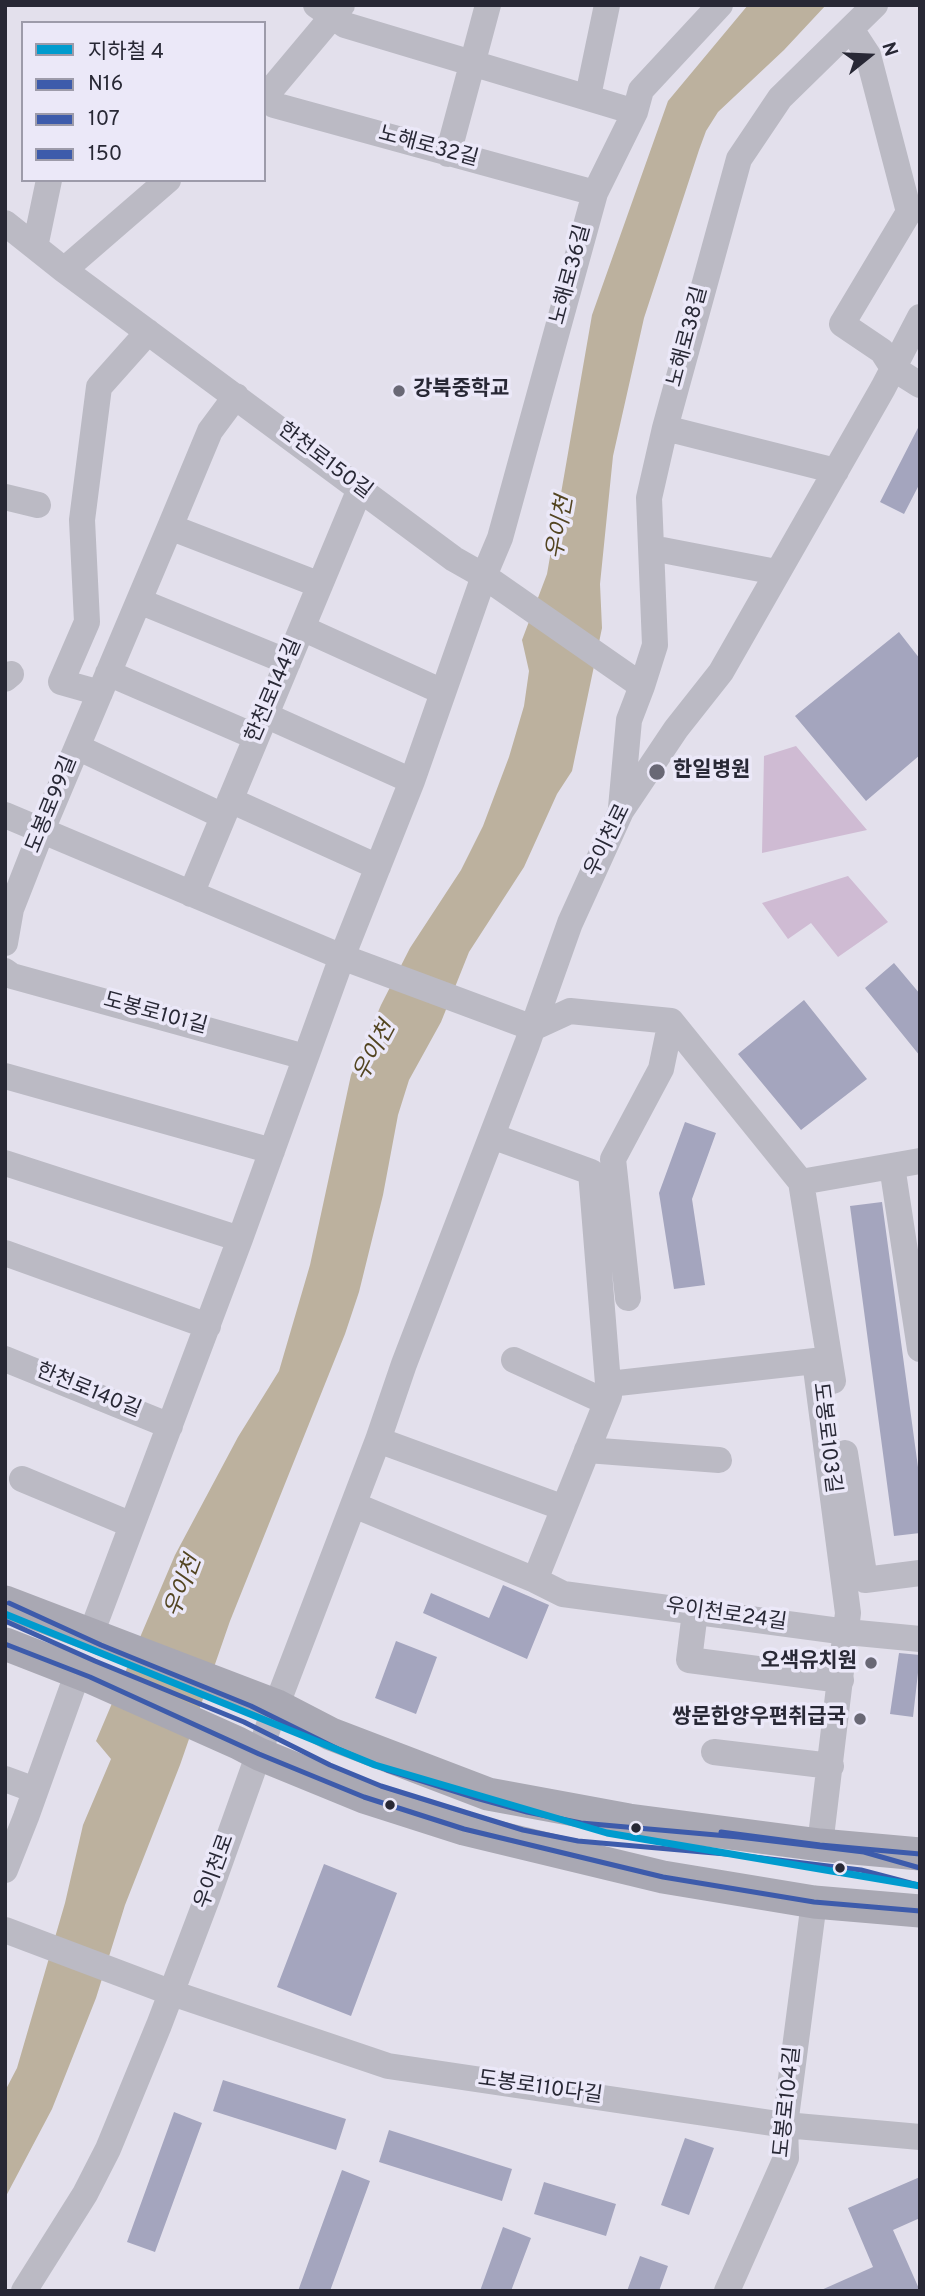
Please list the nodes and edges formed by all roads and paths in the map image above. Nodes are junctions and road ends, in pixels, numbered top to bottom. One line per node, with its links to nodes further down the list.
1 (488, 5): 7 (street)
2 (607, 5): 9 (street)
3 (720, 5): 11 (street, 노해로36길)
4 (875, 5): 6 (street, 노해로38길)
5 (330, 9): 7 (street, 노해로32길); 8 (street, 노해로32길)
6 (851, 29): 21 (street); 24 (street, 노해로38길)
7 (472, 62): 9 (street, 노해로32길); 12 (street)
8 (266, 96)
9 (588, 96): 11 (street, 노해로32길)
10 (266, 98): 12 (street, 노해로32길)
11 (635, 112): 15 (street, 노해로36길)
12 (448, 154): 15 (street, 노해로32길)
13 (49, 182): 17 (street)
14 (166, 182): 18 (street)
15 (595, 193): 32 (street, 노해로36길)
16 (5, 223): 17 (street, 한천로150길)
17 (35, 247): 18 (street, 한천로150길)
18 (64, 270): 20 (street, 한천로150길)
19 (920, 317): 21 (street, 우이천로)
20 (148, 332): 23 (street, 한천로150길); 37 (street)
21 (892, 368): 22 (street); 25 (street, 우이천로)
22 (920, 385)
23 (236, 396): 26 (street, 한천로150길); 29 (street, 도봉로99길)
24 (665, 428): 25 (street); 30 (street, 노해로38길)
25 (836, 471): 31 (street, 우이천로)
26 (360, 489): 32 (street, 한천로150길); 33 (street, 한천로144길)
27 (5, 497): 28 (street)
28 (38, 505)
29 (170, 527): 33 (street); 34 (street, 도봉로99길)
30 (652, 548): 31 (street); 38 (street, 노해로38길)
31 (776, 572): 44 (street, 우이천로)
32 (492, 583): 38 (street, 한천로150길); 39 (street)
33 (320, 585): 35 (street, 한천로144길)
34 (138, 601): 36 (street); 37 (street, 도봉로99길)
35 (302, 628): 36 (street, 한천로144길); 39 (street)
36 (288, 662): 40 (street, 한천로144길)
37 (104, 683): 40 (street); 41 (street, 도봉로99길)
38 (639, 685): 44 (street)
39 (443, 692): 42 (street)
40 (261, 726): 42 (street); 43 (street, 한천로144길)
41 (77, 747): 43 (street, 도봉로99길); 46 (street, 도봉로99길)
42 (412, 781): 47 (street)
43 (227, 808): 47 (street); 48 (street, 한천로144길)
44 (621, 811): 53 (street, 우이천로)
45 (5, 815): 46 (street)
46 (42, 830): 48 (street); 49 (street, 도봉로99길)
47 (378, 867): 50 (street)
48 (191, 894): 50 (street)
49 (5, 943)
50 (342, 957): 53 (street); 54 (street)
51 (5, 971): 54 (street, 도봉로101길)
52 (671, 1021): 53 (street); 61 (street); 64 (street)
53 (533, 1028): 56 (street, 우이천로)
54 (305, 1057): 57 (street)
55 (5, 1076): 57 (street)
56 (492, 1136): 69 (street); 71 (street, 우이천로)
57 (271, 1151): 62 (street)
58 (920, 1161): 60 (street)
59 (5, 1163): 62 (street)
60 (892, 1166): 61 (street); 66 (street)
61 (801, 1182): 78 (street)
62 (240, 1239): 65 (street)
63 (5, 1253): 65 (street)
64 (628, 1298)
65 (208, 1325): 70 (street)
66 (920, 1349)
67 (5, 1359): 70 (street, 한천로140길)
68 (514, 1360): 69 (street)
69 (608, 1393): 72 (street); 82 (street, 도봉로103길)
70 (170, 1426): 77 (street)
71 (378, 1440): 75 (street, 우이천로); 76 (street)
72 (587, 1450): 73 (street); 76 (street)
73 (719, 1460)
74 (22, 1479): 77 (street)
75 (354, 1505): 79 (street, 우이천로24길); 88 (street, 우이천로)
76 (564, 1508): 79 (street)
77 (132, 1525): 83 (street)
78 (920, 1573)
79 (536, 1580): 81 (street, 우이천로24길)
80 (5, 1602): 83 (main road)
81 (695, 1612): 82 (street, 우이천로24길); 87 (street)
82 (847, 1632): 84 (street, 우이천로24길); 87 (street, 도봉로103길)
83 (98, 1637): 88 (main road)
84 (920, 1639)
85 (5, 1644): 86 (main road)
86 (84, 1674): 89 (main road); 93 (street)
87 (841, 1680): 91 (street, 도봉로103길)
88 (264, 1701): 89 (street, 우이천로); 94 (main road)
89 (248, 1748): 97 (main road); 100 (street, 우이천로)
90 (713, 1752): 91 (street)
91 (831, 1766): 94 (street, 도봉로103길)
92 (5, 1779): 93 (street)
93 (35, 1790): 96 (street)
94 (820, 1845): 95 (main road)
95 (920, 1854)
96 (5, 1870)
97 (814, 1902): 98 (main road); 101 (street, 도봉로104길)
98 (920, 1911)
99 (5, 1930): 100 (street, 도봉로110다길)
100 (172, 1993): 101 (street, 도봉로110다길); 103 (street, 우이천로)
101 (785, 2125): 102 (street, 도봉로110다길); 104 (street, 도봉로104길)
102 (920, 2137)
103 (24, 2291)
104 (727, 2291)

